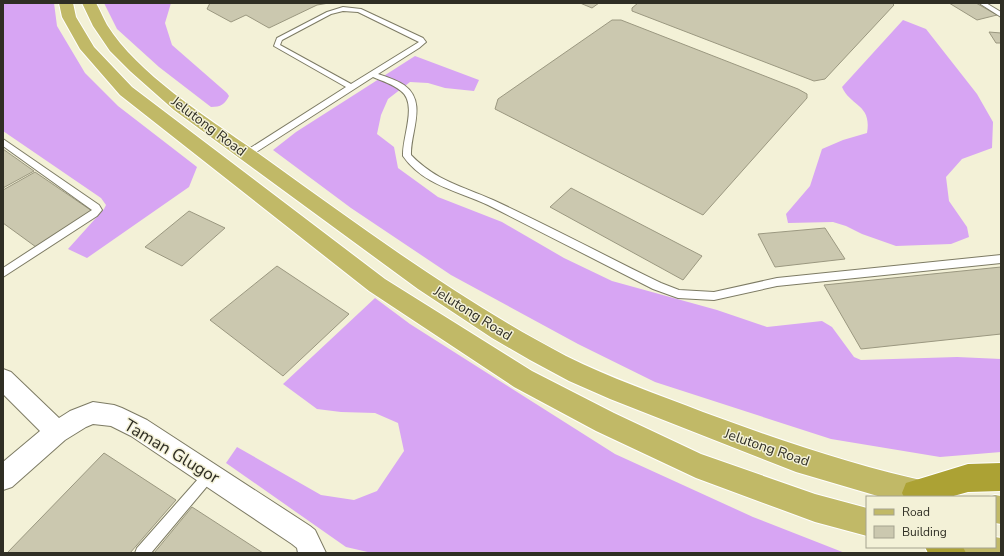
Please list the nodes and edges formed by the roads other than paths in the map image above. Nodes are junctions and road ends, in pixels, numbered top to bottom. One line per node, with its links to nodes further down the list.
1 (66, 3): 17 (main road, Jelutong Road)
2 (89, 3): 8 (main road, Jelutong Road)
3 (982, 3): 4 (lane)
4 (1001, 14)
5 (373, 74): 6 (lane); 6 (lane); 9 (lane)
6 (351, 87): 8 (lane)
7 (3, 142): 10 (lane)
8 (248, 154): 16 (main road, Jelutong Road)
9 (1001, 259)
10 (3, 273)
11 (3, 379): 12 (street)
12 (57, 432): 13 (street, Taman Glugor); 15 (street, Taman Glugor)
13 (210, 474): 20 (lane); 21 (street, Taman Glugor)
14 (1001, 477): 16 (highway)
15 (3, 478)
16 (925, 495)
17 (866, 522)
18 (942, 548): 22 (highway)
19 (976, 548): 23 (main road)
20 (142, 553)
21 (312, 553)
22 (951, 553)
23 (1000, 553)

